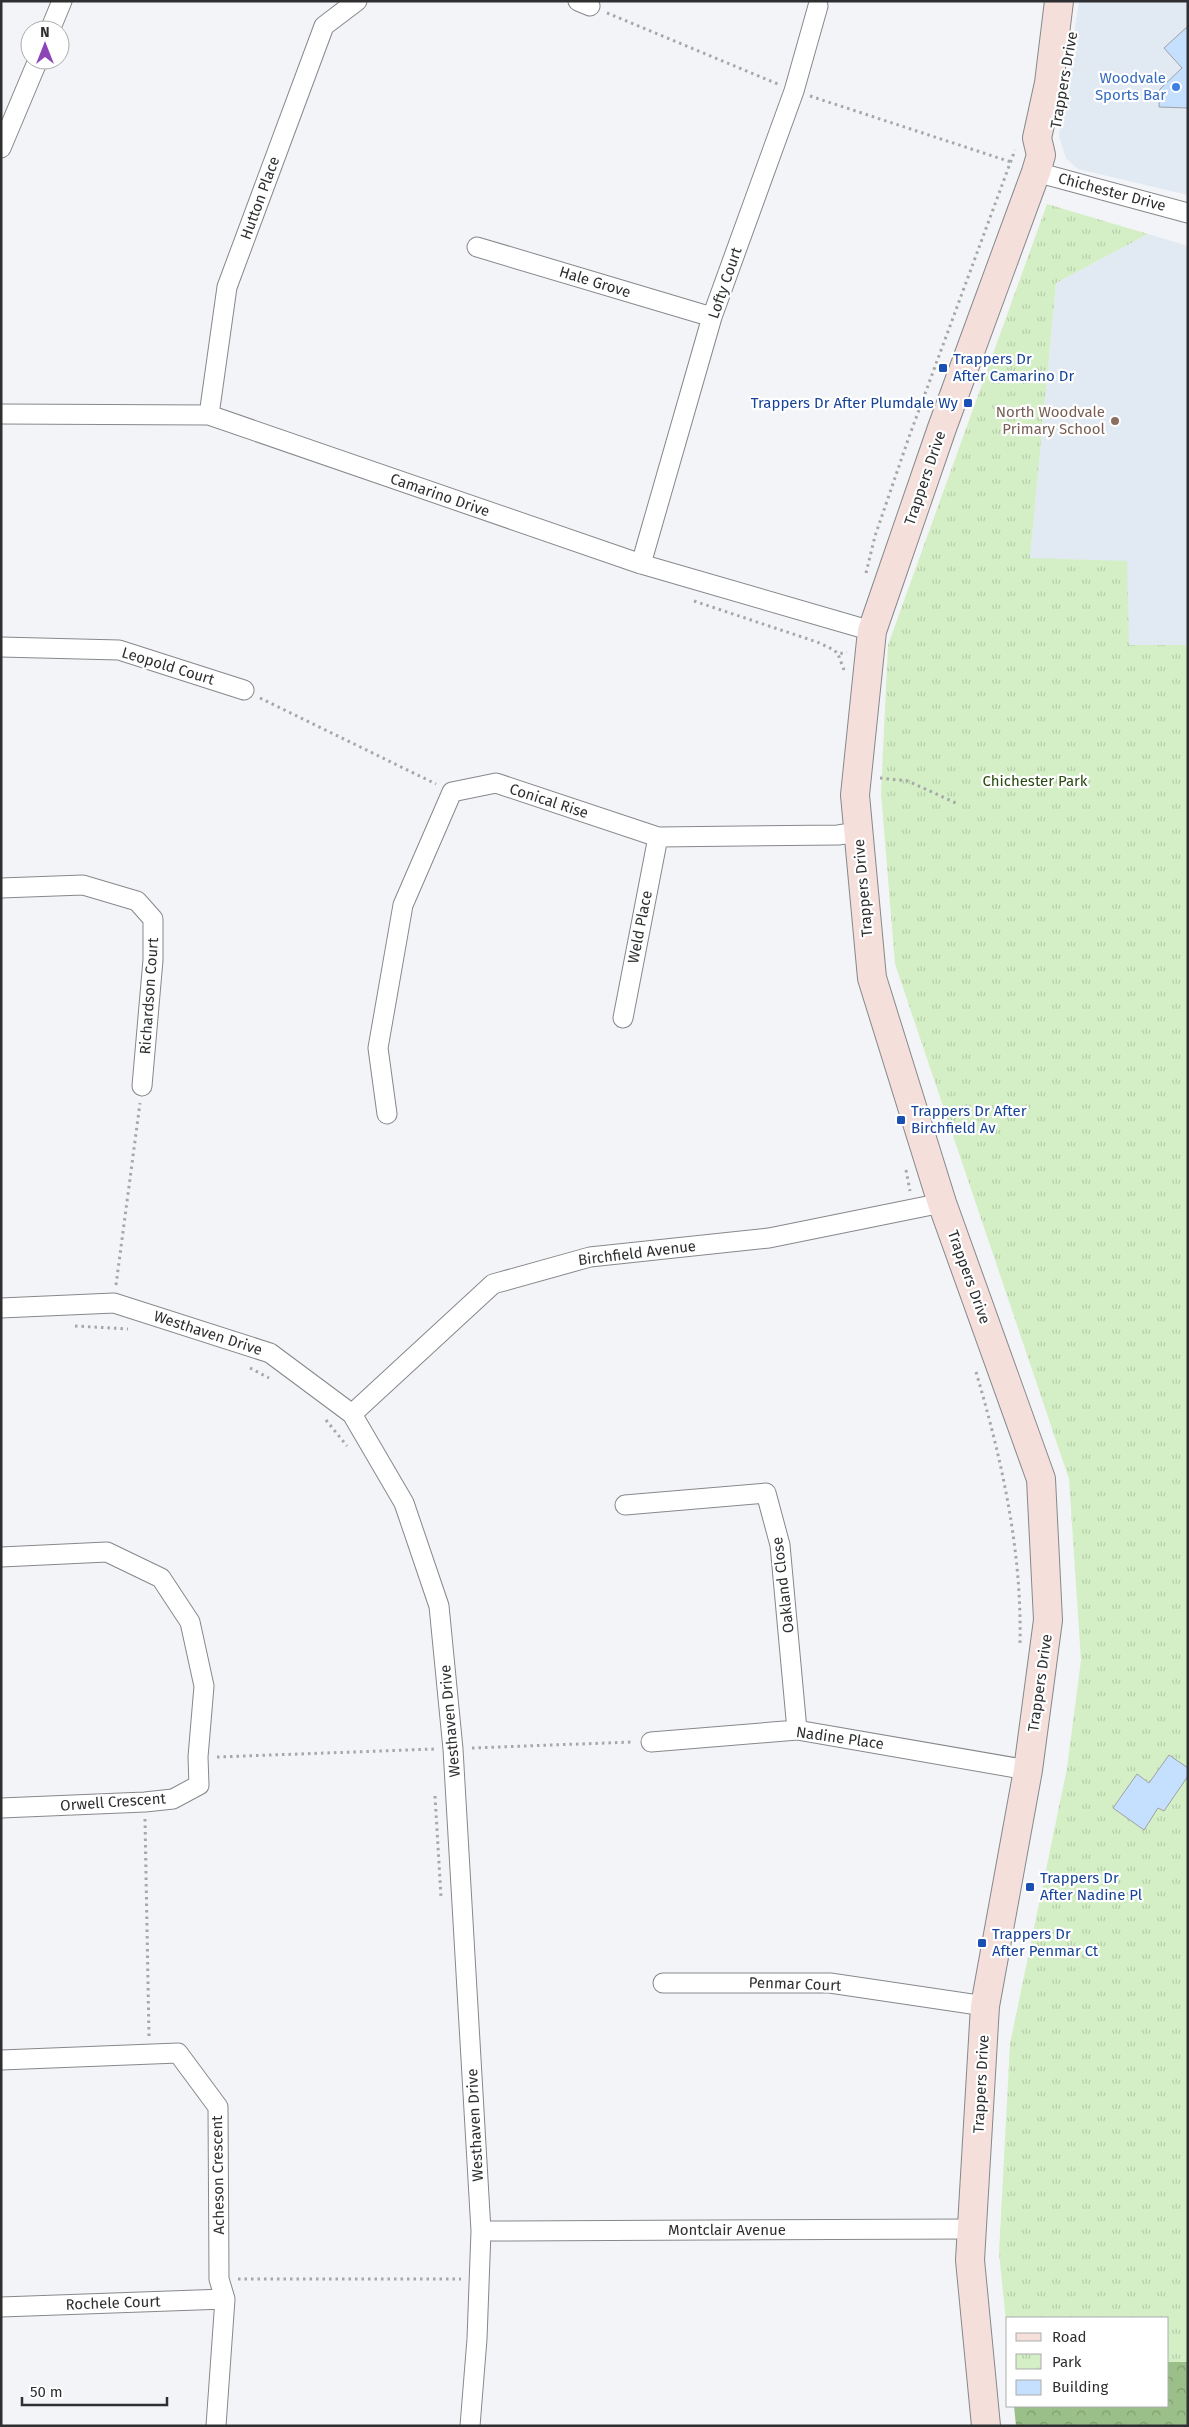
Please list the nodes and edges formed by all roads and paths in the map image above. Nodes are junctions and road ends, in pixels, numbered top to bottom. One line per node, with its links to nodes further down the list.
1 (62, 1): 6 (street)
2 (357, 1): 14 (street, Hutton Place)
3 (1059, 1): 9 (main road, Trappers Drive)
4 (1076, 1): 9 (main road, Trappers Drive)
5 (818, 6): 12 (street, Lofty Court)
6 (54, 20)
7 (34, 70): 8 (street)
8 (1, 148)
9 (1038, 164): 10 (street, Chichester Drive); 17 (main road, Trappers Drive)
10 (1188, 213)
11 (477, 247): 12 (street, Hale Grove)
12 (712, 317): 15 (street, Lofty Court)
13 (1, 414): 14 (street, Camarino Drive)
14 (208, 415): 15 (street, Camarino Drive)
15 (641, 564): 17 (street, Camarino Drive)
16 (686, 598): 19 (path)
17 (872, 631): 24 (main road, Trappers Drive)
18 (1, 647): 20 (street, Leopold Court)
19 (838, 654)
20 (244, 690): 22 (path)
21 (877, 778): 23 (path)
22 (452, 792): 25 (street, Conical Rise); 29 (street)
23 (958, 804)
24 (858, 832): 25 (street, Conical Rise); 30 (main road, Trappers Drive)
25 (658, 837): 27 (street, Weld Place)
26 (1, 888): 28 (street, Richardson Court)
27 (623, 1018)
28 (142, 1086): 31 (path)
29 (387, 1114)
30 (942, 1202): 38 (street, Birchfield Avenue); 49 (main road, Trappers Drive)
31 (114, 1303): 32 (street, Westhaven Drive); 38 (street, Westhaven Drive)
32 (1, 1308)
33 (70, 1326): 34 (path)
34 (134, 1329)
35 (242, 1364): 36 (path)
36 (274, 1380)
37 (318, 1414): 39 (path)
38 (352, 1414): 46 (street, Westhaven Drive)
39 (351, 1451)
40 (625, 1505): 42 (street, Oakland Close)
41 (1, 1557): 47 (street, Orwell Crescent)
42 (797, 1730): 44 (street, Nadine Place); 49 (street, Nadine Place)
43 (433, 1739): 45 (path)
44 (651, 1742): 46 (path)
45 (434, 1749): 46 (path); 47 (path); 48 (path)
46 (453, 1749): 59 (street, Westhaven Drive)
47 (198, 1758): 51 (street, Orwell Crescent)
48 (434, 1759)
49 (1028, 1770): 55 (main road, Trappers Drive)
50 (435, 1789): 53 (path)
51 (145, 1802): 52 (street, Orwell Crescent); 56 (path)
52 (1, 1808)
53 (441, 1907)
54 (663, 1983): 55 (street, Penmar Court)
55 (985, 2006): 58 (main road, Trappers Drive)
56 (150, 2056): 57 (street, Acheson Crescent); 60 (street, Acheson Crescent)
57 (1, 2060)
58 (972, 2229): 59 (street, Montclair Avenue); 66 (main road, Trappers Drive)
59 (482, 2231): 65 (street, Westhaven Drive)
60 (220, 2279): 61 (path); 62 (street, Acheson Crescent)
61 (464, 2287)
62 (225, 2299): 63 (street, Rochele Court); 64 (street, Acheson Crescent)
63 (1, 2307)
64 (216, 2426)
65 (470, 2426)
66 (986, 2426)

